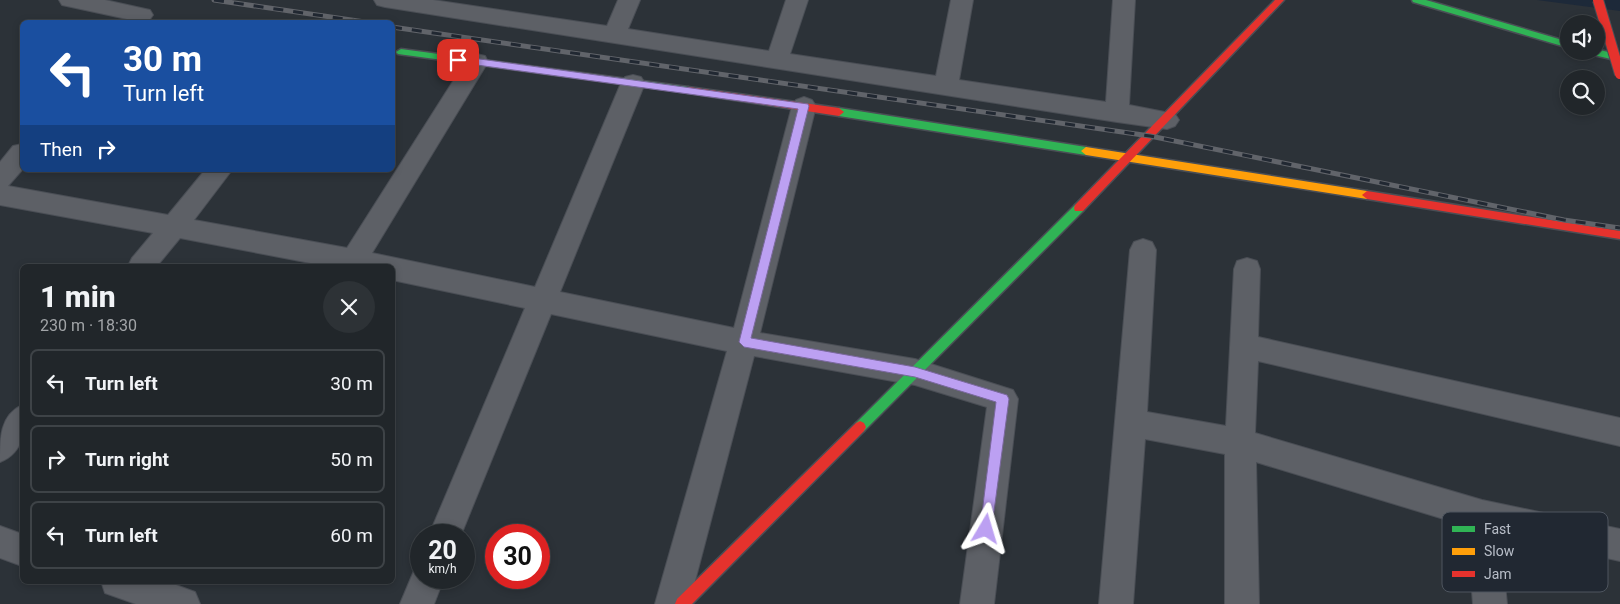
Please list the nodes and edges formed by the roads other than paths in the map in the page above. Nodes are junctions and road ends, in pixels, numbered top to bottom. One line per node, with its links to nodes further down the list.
1 (70, 0): 11 (street)
2 (385, 0): 10 (street)
3 (630, 0): 12 (street)
4 (797, 0): 17 (street)
5 (962, 0): 21 (street)
6 (1124, 0): 23 (street)
7 (1280, 0): 24 (street)
8 (1416, 0): 13 (street)
9 (1598, 0): 19 (street, bridge)
10 (461, 6): 12 (street)
11 (138, 20)
12 (614, 35): 17 (street)
13 (1560, 42)
14 (401, 52): 18 (street)
15 (1605, 55): 16 (street)
16 (1620, 58)
17 (778, 60): 21 (street)
18 (477, 62): 20 (street); 33 (street)
19 (1620, 74)
20 (633, 83): 22 (street); 37 (street)
21 (946, 87): 23 (street)
22 (804, 106): 26 (street); 38 (street)
23 (1117, 113): 24 (street)
24 (1167, 120): 26 (street)
25 (20, 155): 28 (street)
26 (1130, 157): 31 (street); 40 (street)
27 (218, 172): 30 (street)
28 (0, 179)
29 (0, 195): 30 (street)
30 (173, 226): 33 (street); 34 (street)
31 (1620, 235)
32 (1142, 250): 42 (street)
33 (351, 263)
34 (143, 264)
35 (1247, 269): 39 (street)
36 (395, 270): 37 (street)
37 (541, 300): 38 (street); 47 (street)
38 (744, 342): 40 (street); 54 (street)
39 (1245, 346): 43 (street); 44 (street)
40 (915, 372): 55 (street); 56 (street)
41 (20, 422): 45 (street)
42 (1131, 423): 44 (street); 57 (street)
43 (1620, 432)
44 (1240, 443): 46 (street); 58 (street)
45 (0, 448)
46 (1469, 512)
47 (449, 524)
48 (0, 542): 49 (street)
49 (20, 549)
50 (130, 584): 52 (street)
51 (423, 589): 53 (street)
52 (173, 594)
53 (417, 604)
54 (672, 604)
55 (682, 604)
56 (977, 604)
57 (1116, 604)
58 (1242, 604)

